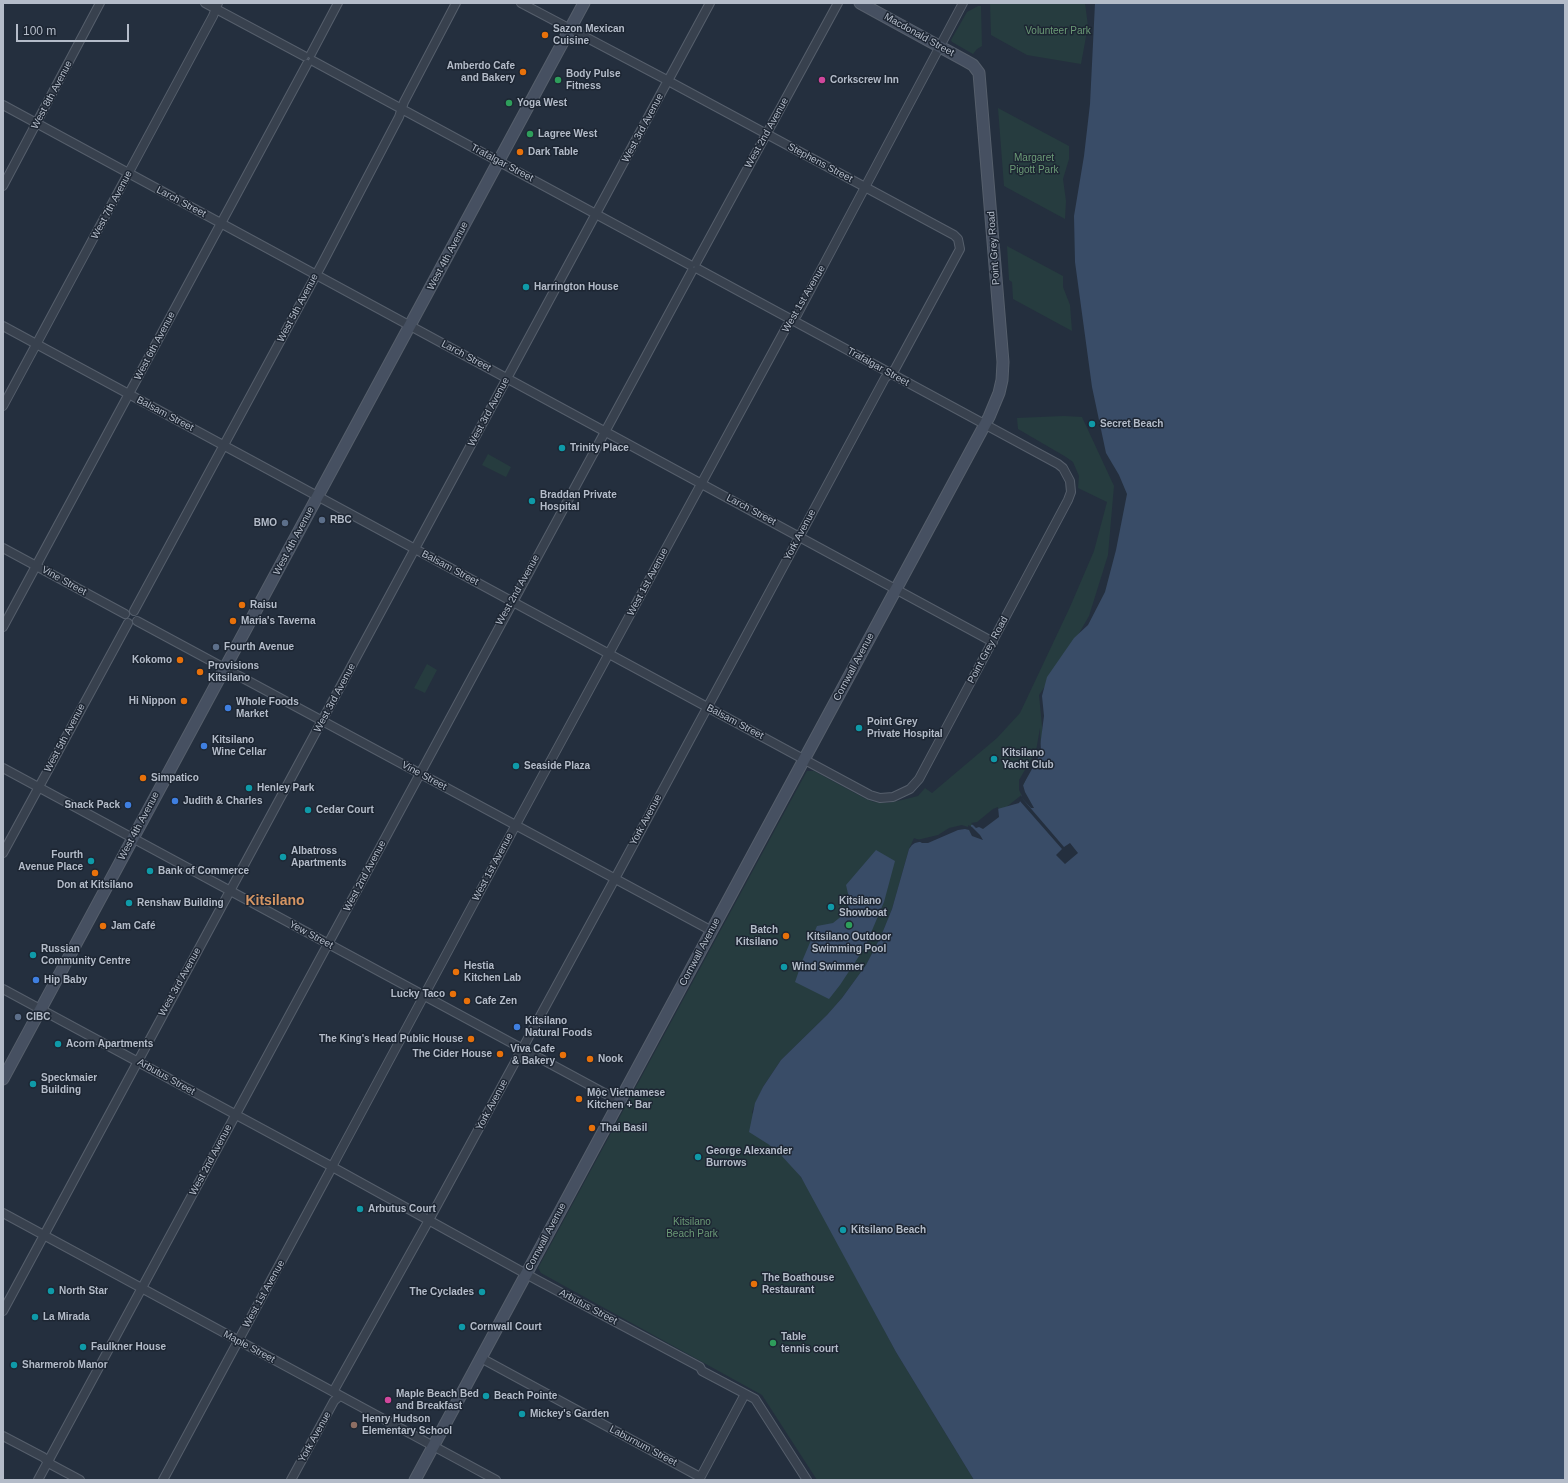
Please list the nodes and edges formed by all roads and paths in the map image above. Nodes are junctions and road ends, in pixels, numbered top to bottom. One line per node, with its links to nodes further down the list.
1 (100, 3): 19 (street, West 8th Avenue)
2 (205, 3): 11 (street, Trafalgar Street)
3 (338, 3): 14 (street, West 6th Avenue)
4 (456, 3): 18 (street, West 5th Avenue)
5 (521, 3): 12 (street, Stephens Street)
6 (584, 3): 12 (main road, West 4th Avenue)
7 (710, 3): 16 (street, West 3rd Avenue)
8 (838, 3): 20 (street, West 2nd Avenue)
9 (860, 3): 13 (main road, Macdonald Street)
10 (963, 3): 13 (street, West 1st Avenue)
11 (217, 6): 14 (street, Trafalgar Street); 22 (street, West 7th Avenue)
12 (570, 29): 16 (street, Stephens Street); 21 (main road, West 4th Avenue)
13 (940, 47): 15 (main road, Macdonald Street); 24 (street, West 1st Avenue)
14 (309, 59): 18 (street, Trafalgar Street); 26 (street, West 6th Avenue)
15 (977, 69): 38 (main road, Point Grey Road)
16 (668, 81): 20 (street, Stephens Street); 25 (street, West 3rd Avenue)
17 (3, 105): 19 (street, Larch Street)
18 (402, 109): 21 (street, Trafalgar Street); 29 (street, West 5th Avenue)
19 (37, 124): 22 (street, Larch Street); 23 (street, West 8th Avenue)
20 (766, 134): 24 (street, Stephens Street); 28 (street, West 2nd Avenue)
21 (498, 162): 25 (street, Trafalgar Street); 32 (main road, West 4th Avenue)
22 (129, 174): 26 (street, Larch Street); 33 (street, West 7th Avenue)
23 (3, 186)
24 (865, 187): 27 (street, Stephens Street); 30 (street, West 1st Avenue)
25 (596, 214): 28 (street, Trafalgar Street); 35 (street, West 3rd Avenue)
26 (221, 223): 29 (street, Larch Street); 36 (street, West 6th Avenue)
27 (960, 249): 34 (street, York Avenue)
28 (694, 267): 30 (street, Trafalgar Street); 39 (street, West 2nd Avenue)
29 (316, 275): 32 (street, Larch Street); 40 (street, West 5th Avenue)
30 (792, 320): 34 (street, Trafalgar Street); 41 (street, West 1st Avenue)
31 (3, 326): 33 (street, Balsam Street)
32 (410, 326): 35 (street, Larch Street); 42 (main road, West 4th Avenue)
33 (36, 344): 36 (street, Balsam Street); 37 (street, West 7th Avenue)
34 (890, 374): 38 (street, Trafalgar Street); 44 (street, York Avenue)
35 (508, 378): 39 (street, Larch Street); 46 (street, West 3rd Avenue)
36 (128, 395): 40 (street, Balsam Street); 47 (street, West 6th Avenue)
37 (3, 406)
38 (985, 424): 43 (street, Trafalgar Street); 48 (main road, Cornwall Avenue)
39 (606, 431): 41 (street, Larch Street); 49 (street, West 2nd Avenue)
40 (224, 445): 42 (street, Balsam Street); 50 (street, West 5th Avenue)
41 (701, 483): 44 (street, Larch Street); 56 (street, West 1st Avenue)
42 (318, 496): 46 (street, Balsam Street); 57 (main road, West 4th Avenue)
43 (1068, 500): 55 (street, Point Grey Road)
44 (799, 536): 48 (street, Larch Street); 58 (street, York Avenue)
45 (3, 548): 47 (street, Vine Street)
46 (415, 549): 49 (street, Balsam Street); 59 (street, West 3rd Avenue)
47 (36, 566): 51 (street, Vine Street); 54 (street, West 6th Avenue)
48 (896, 589): 55 (street, Larch Street); 60 (main road, Cornwall Avenue)
49 (512, 602): 56 (street, Balsam Street); 62 (street, West 2nd Avenue)
50 (134, 611): 51 (street); 52 (street)
51 (125, 614): 53 (street)
52 (137, 621): 53 (street); 57 (street, Vine Street)
53 (128, 624): 63 (street, West 5th Avenue)
54 (3, 627)
55 (993, 642): 64 (street, Point Grey Road)
56 (609, 654): 58 (street, Balsam Street); 65 (street, West 1st Avenue)
57 (225, 668): 59 (street, Vine Street); 66 (main road, West 4th Avenue)
58 (707, 707): 60 (street, Balsam Street); 68 (street, York Avenue)
59 (323, 721): 62 (street, Vine Street); 69 (street, West 3rd Avenue)
60 (804, 759): 64 (street, Balsam Street); 70 (main road, Cornwall Avenue)
61 (3, 768): 63 (street, Yew Street)
62 (420, 774): 65 (street, Vine Street); 71 (street, West 2nd Avenue)
63 (38, 787): 66 (street, Yew Street); 67 (street, West 5th Avenue)
64 (900, 794)
65 (516, 825): 68 (street, Vine Street); 73 (street, West 1st Avenue)
66 (133, 838): 69 (street, Yew Street); 74 (main road, West 4th Avenue)
67 (3, 853)
68 (615, 879): 70 (street, Vine Street); 75 (street, York Avenue)
69 (230, 891): 71 (street, Yew Street); 76 (street, West 3rd Avenue)
70 (712, 931): 78 (main road, Cornwall Avenue)
71 (328, 944): 73 (street, Yew Street); 79 (street, West 2nd Avenue)
72 (3, 989): 74 (street, Arbutus Street)
73 (424, 996): 75 (street, Yew Street); 80 (street, West 1st Avenue)
74 (41, 1009): 76 (street, Arbutus Street); 77 (main road, West 4th Avenue)
75 (522, 1049): 78 (street, Yew Street); 82 (street, York Avenue)
76 (138, 1061): 79 (street, Arbutus Street); 83 (street, West 3rd Avenue)
77 (3, 1079)
78 (619, 1101): 84 (main road, Cornwall Avenue)
79 (236, 1115): 80 (street, Arbutus Street); 85 (street, West 2nd Avenue)
80 (332, 1167): 82 (street, Arbutus Street); 87 (street, West 1st Avenue)
81 (3, 1213): 83 (street, Maple Street)
82 (429, 1220): 84 (street, Arbutus Street); 89 (street, York Avenue)
83 (44, 1235): 85 (street, Maple Street); 86 (street, West 3rd Avenue)
84 (526, 1274): 88 (main road, Cornwall Avenue); 90 (street, Arbutus Street)
85 (141, 1288): 87 (street, Maple Street); 93 (street, West 2nd Avenue)
86 (3, 1311)
87 (238, 1341): 89 (street, Maple Street); 97 (street, West 1st Avenue)
88 (481, 1358): 92 (main road, Cornwall Avenue); 94 (street, Laburnum Street)
89 (337, 1394): 92 (street, Maple Street); 98 (street, York Avenue)
90 (745, 1394): 94 (street); 101 (street, Arbutus Street)
91 (3, 1436): 93 (street)
92 (433, 1446): 99 (main road, Cornwall Avenue); 100 (street, Maple Street)
93 (48, 1461): 95 (street, West 2nd Avenue); 96 (street)
94 (700, 1478)
95 (38, 1480)
96 (80, 1480)
97 (163, 1480)
98 (291, 1480)
99 (415, 1480)
100 (496, 1480)
101 (807, 1480)

